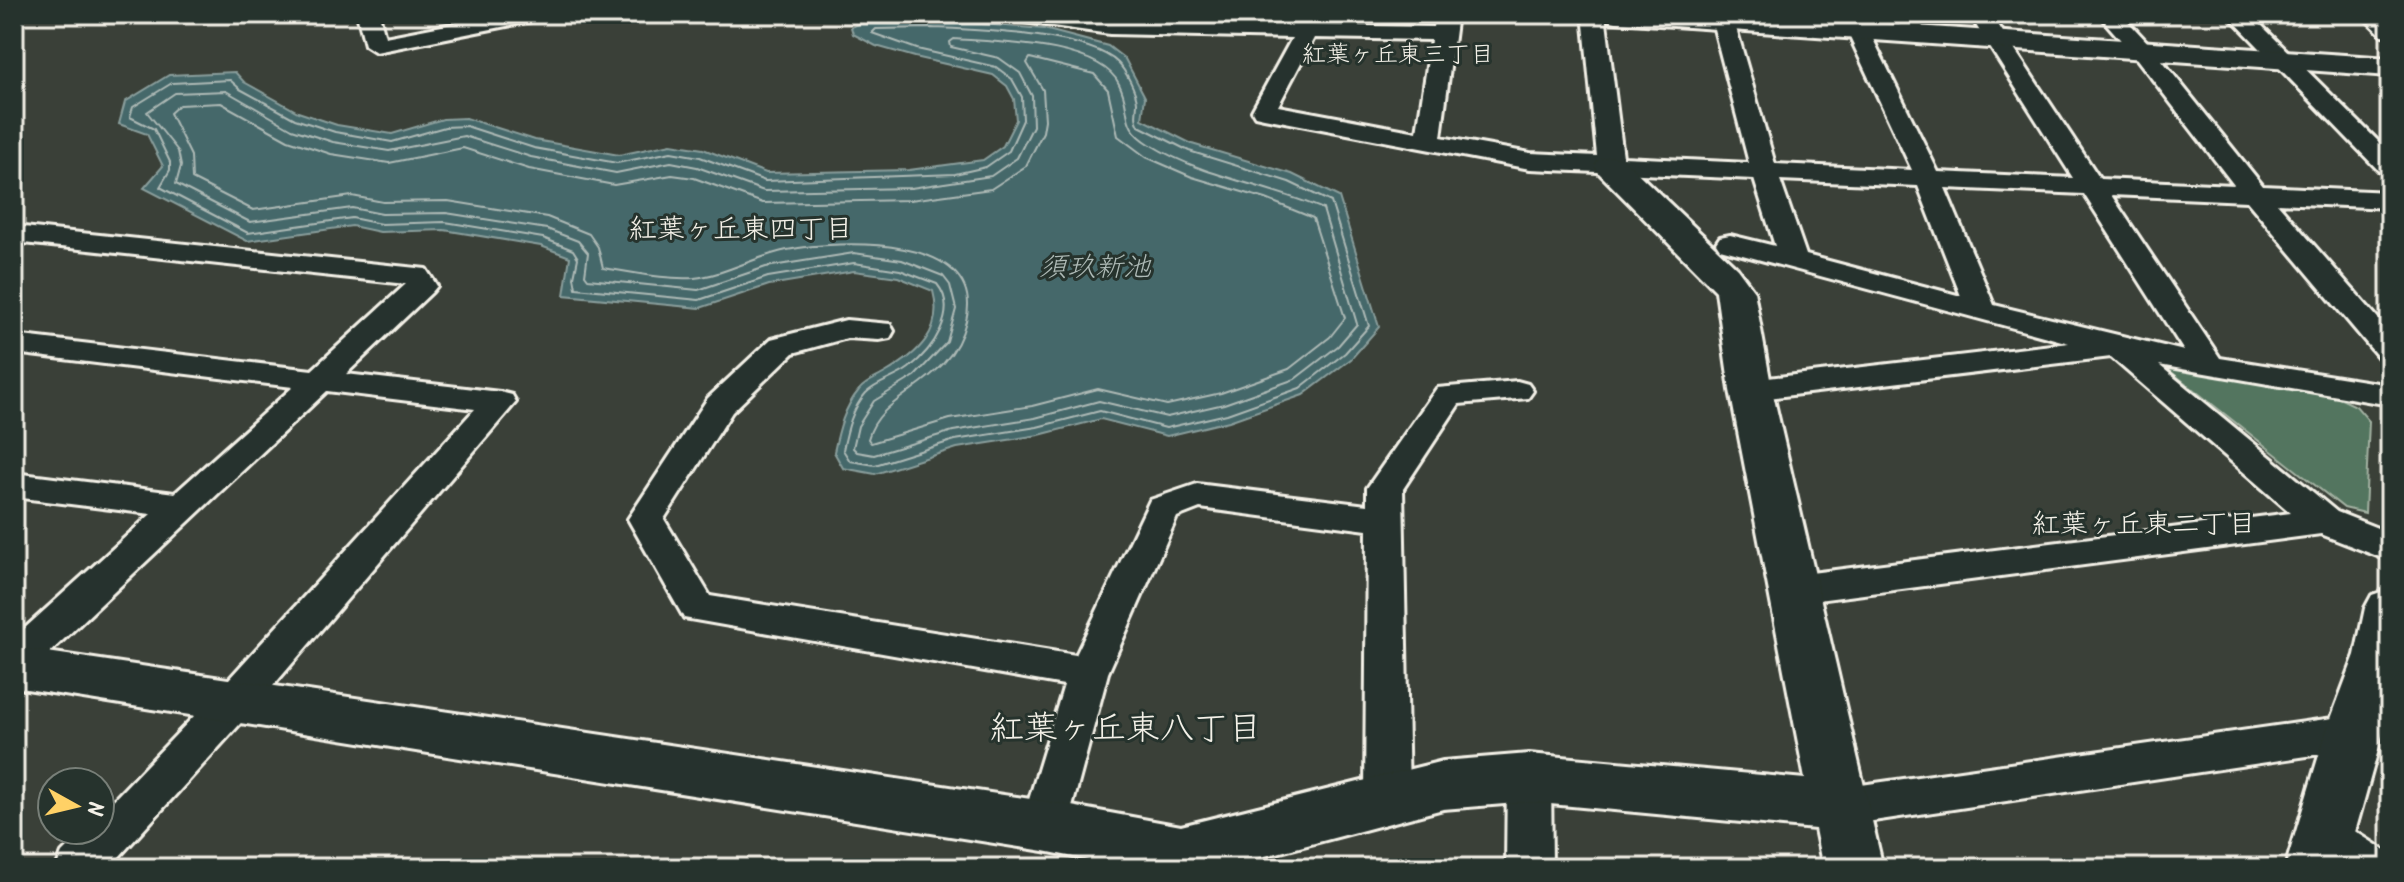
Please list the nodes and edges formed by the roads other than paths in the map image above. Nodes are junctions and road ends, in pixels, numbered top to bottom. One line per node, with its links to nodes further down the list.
1 (368, 14): 2 (street)
2 (537, 14)
3 (1009, 14): 14 (street)
4 (1594, 14): 21 (street)
5 (1616, 14): 10 (street)
6 (1980, 14): 16 (street)
7 (2109, 14): 17 (street)
8 (2238, 14): 18 (street)
9 (2371, 14): 13 (street)
10 (1723, 21): 15 (street); 23 (street)
11 (1445, 24): 14 (street); 20 (street)
12 (1910, 24): 15 (street); 16 (street)
13 (2390, 30)
14 (1307, 31): 20 (street)
15 (1858, 31): 24 (street)
16 (1998, 40): 17 (street); 25 (street)
17 (2141, 49): 18 (street); 26 (street)
18 (2287, 60): 19 (street); 22 (street)
19 (2390, 67)
20 (1428, 143): 21 (street)
21 (1611, 166): 23 (street); 38 (street)
22 (2390, 168)
23 (1765, 174): 24 (street); 30 (street)
24 (1929, 180): 25 (street); 31 (street)
25 (2091, 187): 26 (street); 36 (street)
26 (2255, 194): 27 (street); 35 (street)
27 (2390, 200)
28 (14, 234): 37 (street)
29 (1730, 243): 30 (street)
30 (1794, 260): 31 (street)
31 (1982, 311): 34 (street)
32 (879, 331): 49 (street)
33 (14, 344): 37 (street)
34 (2118, 347): 36 (street); 38 (street); 44 (street)
35 (2390, 351)
36 (2209, 366): 40 (street)
37 (321, 379): 42 (street); 50 (street)
38 (1751, 390): 46 (street)
39 (1517, 391): 43 (street)
40 (2390, 395)
41 (14, 485): 42 (street)
42 (183, 506): 48 (street)
43 (1384, 520): 49 (street); 53 (street)
44 (2324, 521): 45 (street); 46 (street)
45 (2390, 548)
46 (1795, 589): 54 (street)
47 (2387, 641): 51 (street)
48 (14, 664): 50 (street)
49 (1088, 673): 55 (street)
50 (234, 702): 55 (street); 58 (street)
51 (2354, 732): 54 (street); 56 (street)
52 (1529, 778): 53 (street); 54 (street); 59 (street)
53 (1387, 799): 57 (street)
54 (1840, 807): 60 (street)
55 (1044, 826): 57 (street)
56 (2320, 852): 61 (street)
57 (1179, 860)
58 (79, 868)
59 (1529, 868)
60 (1853, 868)
61 (2372, 868)

